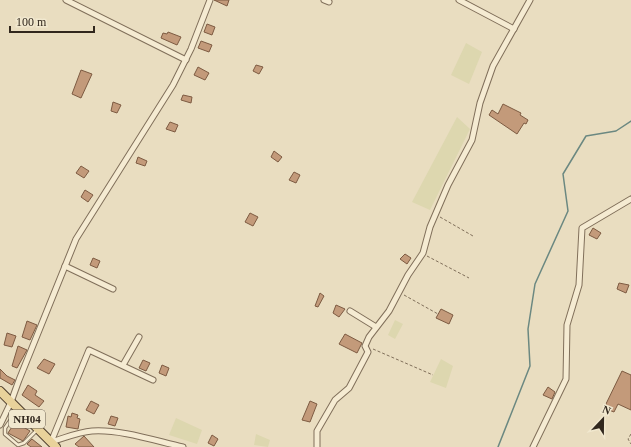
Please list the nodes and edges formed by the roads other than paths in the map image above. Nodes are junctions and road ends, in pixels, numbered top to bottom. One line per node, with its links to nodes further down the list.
1 (66, 0): 6 (street)
2 (210, 0): 6 (street)
3 (459, 0): 5 (street)
4 (530, 0): 5 (street)
5 (514, 29): 11 (street)
6 (186, 60): 8 (street)
7 (631, 199): 23 (street)
8 (65, 266): 9 (street); 16 (street)
9 (113, 289)
10 (350, 311): 11 (street)
11 (376, 327): 22 (street)
12 (139, 337): 13 (street)
13 (123, 365): 14 (street); 20 (street)
14 (153, 380)
15 (0, 391): 16 (main road, NH04)
16 (12, 402): 17 (main road, NH04); 18 (street)
17 (18, 410): 19 (main road, NH04); 19 (lane)
18 (0, 425)
19 (37, 430): 20 (main road, NH04)
20 (54, 445): 21 (street)
21 (183, 447)
22 (317, 447)
23 (533, 447)

